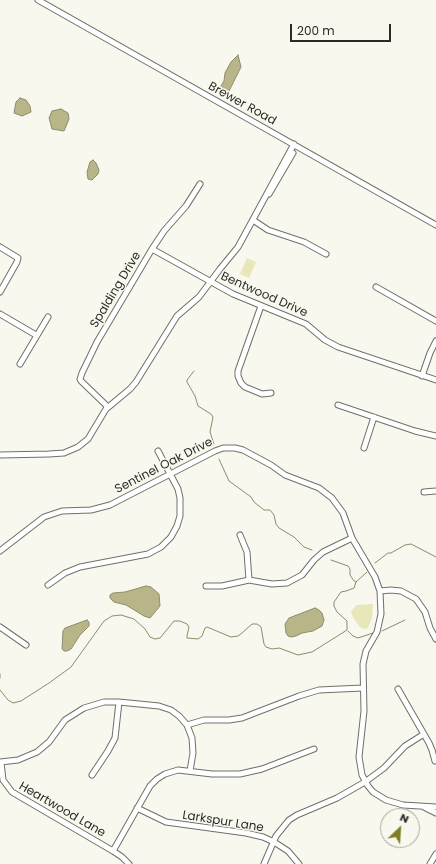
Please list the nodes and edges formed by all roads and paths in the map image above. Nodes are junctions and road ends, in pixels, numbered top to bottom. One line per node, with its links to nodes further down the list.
1 (38, 0): 2 (street, Brewer Road)
2 (296, 145): 4 (street); 5 (street, Brewer Road)
3 (200, 184): 7 (street, Spalding Drive)
4 (253, 220): 8 (street); 9 (street)
5 (436, 225)
6 (0, 247): 11 (street)
7 (152, 249): 9 (street, Bentwood Drive); 23 (street, Spalding Drive)
8 (326, 254)
9 (210, 282): 12 (street, Bentwood Drive); 23 (street)
10 (376, 287): 15 (street)
11 (0, 292)
12 (261, 306): 19 (street, Bentwood Drive); 21 (street)
13 (0, 314): 16 (street)
14 (48, 317): 16 (street)
15 (436, 321)
16 (36, 336): 18 (street)
17 (436, 341): 19 (street)
18 (20, 364)
19 (422, 376): 20 (street, Bentwood Drive)
20 (436, 380)
21 (270, 393)
22 (338, 405): 24 (street)
23 (108, 407): 28 (street)
24 (374, 417): 25 (street); 26 (street)
25 (436, 436)
26 (364, 448)
27 (158, 451): 29 (street)
28 (0, 455)
29 (170, 474): 33 (street, Sentinel Oak Drive); 34 (street, Sentinel Oak Drive); 36 (street)
30 (436, 491): 31 (street)
31 (424, 492)
32 (240, 535): 35 (street)
33 (352, 538): 35 (street); 38 (street, Sentinel Oak Drive)
34 (0, 551)
35 (249, 580): 37 (street)
36 (48, 585)
37 (206, 586)
38 (380, 591): 40 (street); 42 (street, Sentinel Oak Drive)
39 (0, 627): 41 (street)
40 (436, 638)
41 (26, 645)
42 (363, 688): 45 (street); 52 (street, Sentinel Oak Drive)
43 (398, 689): 46 (street)
44 (120, 702): 45 (street); 49 (street); 51 (street)
45 (187, 725): 50 (street)
46 (424, 734): 48 (street); 52 (street)
47 (314, 749): 50 (street)
48 (435, 761)
49 (1, 762): 58 (street, Heartwood Lane)
50 (190, 771): 55 (street)
51 (92, 775)
52 (365, 782): 53 (street, Sentinel Oak Drive); 57 (street)
53 (421, 805): 54 (street, Sentinel Oak Drive); 56 (street, Sentinel Oak Drive)
54 (436, 807)
55 (137, 808): 57 (street, Larkspur Lane); 58 (street)
56 (436, 812)
57 (274, 842): 61 (street); 62 (street, Larkspur Lane)
58 (113, 851): 60 (street, Heartwood Lane)
59 (436, 854): 63 (street)
60 (129, 864)
61 (264, 864)
62 (299, 864)
63 (430, 864)

